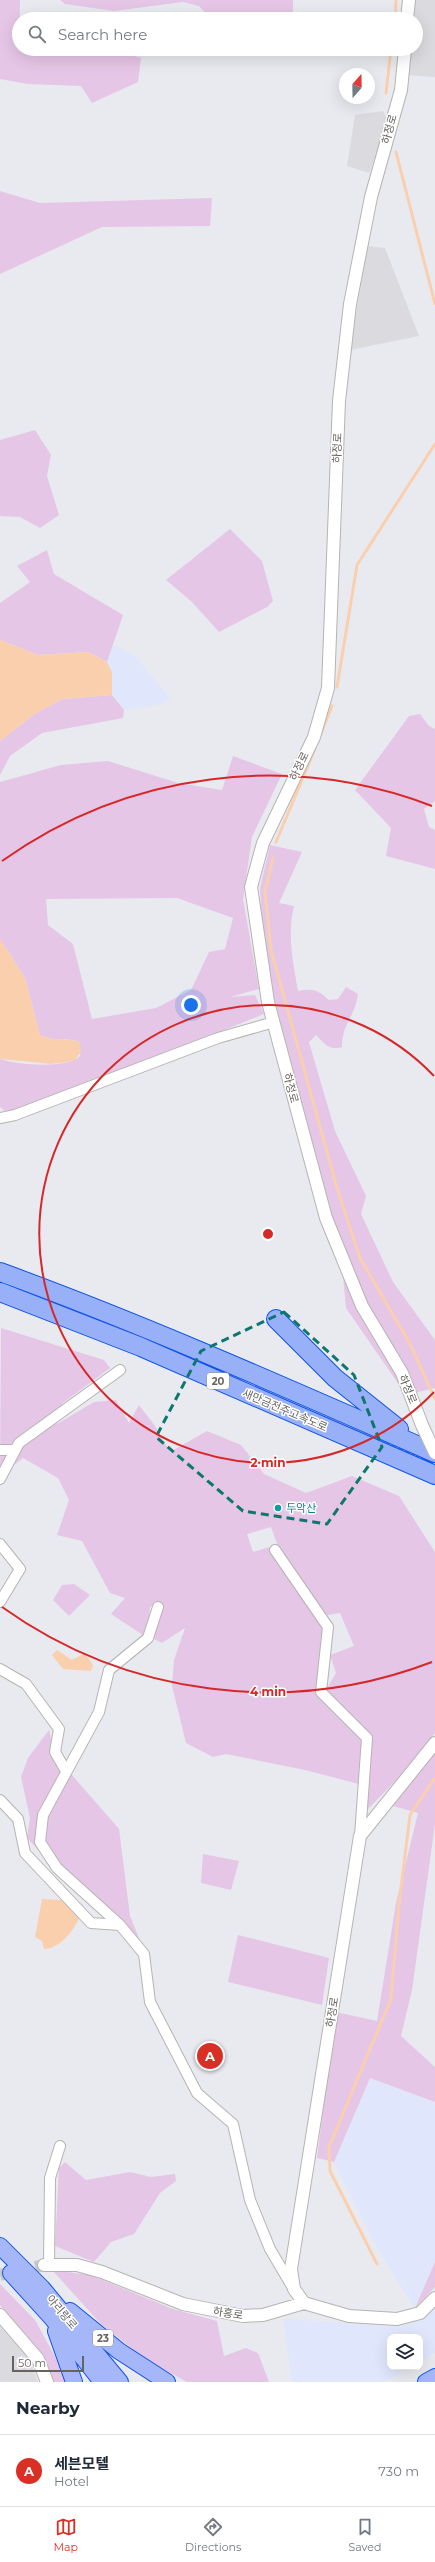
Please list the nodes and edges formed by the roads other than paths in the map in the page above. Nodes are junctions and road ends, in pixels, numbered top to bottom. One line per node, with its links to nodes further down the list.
1 (409, 0): 2 (street)
2 (408, 12)
3 (403, 56): 4 (street, 하정로)
4 (274, 1022): 5 (street); 14 (street, 하정로, bridge)
5 (0, 1118)
6 (0, 1272): 14 (highway, 새만금전주고속도로 / 20)
7 (0, 1292): 10 (highway, 새만금전주고속도로 / 20)
8 (0, 1304): 10 (highway)
9 (276, 1319): 14 (highway)
10 (116, 1338): 15 (highway, 새만금전주고속도로 / 20)
11 (120, 1370): 13 (street)
12 (0, 1450): 13 (street)
13 (14, 1450): 16 (street)
14 (432, 1451)
15 (435, 1475)
16 (0, 1479)
17 (0, 1544): 19 (street)
18 (275, 1550): 25 (street)
19 (0, 1602)
20 (158, 1607): 23 (street)
21 (0, 1669): 23 (street)
22 (435, 1743): 25 (street, 하정로)
23 (66, 1771): 26 (street)
24 (0, 1800): 26 (street)
25 (360, 1836): 32 (street, 하정로)
26 (120, 1925): 32 (street)
27 (60, 2146): 30 (street)
28 (0, 2246): 31 (highway, 아리랑로 / 23)
29 (0, 2262): 36 (highway, 아리랑로)
30 (46, 2265): 34 (street, 하흥로)
31 (42, 2288): 41 (highway, 아리랑로); 42 (highway, 23)
32 (294, 2289): 34 (street, 하정로)
33 (435, 2298): 34 (street)
34 (304, 2303)
35 (0, 2315): 38 (street)
36 (52, 2318): 39 (highway); 40 (highway, 아리랑로)
37 (435, 2377): 43 (highway)
38 (47, 2382)
39 (74, 2382)
40 (102, 2382)
41 (120, 2382)
42 (167, 2382)
43 (426, 2382)

